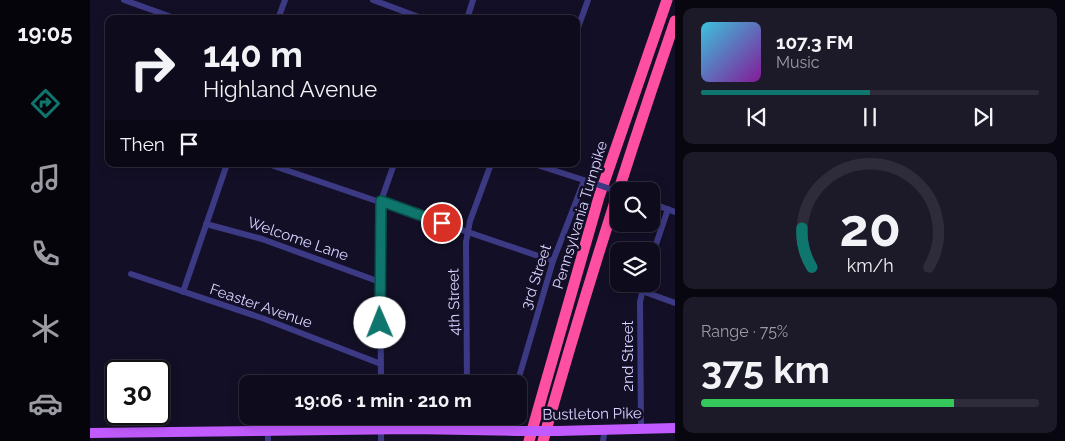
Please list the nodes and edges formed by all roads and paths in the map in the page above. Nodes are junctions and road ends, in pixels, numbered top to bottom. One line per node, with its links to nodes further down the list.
1 (124, 0): 7 (street)
2 (285, 0): 8 (street)
3 (373, 0): 9 (street)
4 (474, 0): 10 (street)
5 (588, 0): 12 (street)
6 (667, 0): 50 (highway, Pennsylvania Turnpike)
7 (166, 15)
8 (279, 15)
9 (413, 15)
10 (468, 15)
11 (675, 21): 51 (highway, Pennsylvania Turnpike)
12 (580, 22)
13 (226, 167): 23 (street)
14 (277, 167): 20 (street)
15 (393, 167): 20 (street)
16 (490, 167): 24 (street, 4th Street)
17 (550, 167): 18 (street)
18 (584, 180): 19 (street, bridge); 26 (street, 3rd Street)
19 (610, 189)
20 (381, 201): 24 (street); 28 (street)
21 (660, 206): 22 (street)
22 (672, 210): 25 (street)
23 (206, 224): 28 (street, Welcome Lane); 29 (street)
24 (467, 231): 26 (street); 35 (street, 4th Street)
25 (658, 242)
26 (553, 261): 36 (street, 3rd Street)
27 (131, 274): 29 (street, Feaster Avenue)
28 (380, 282): 33 (street)
29 (183, 292): 33 (street, Feaster Avenue)
30 (643, 292): 41 (street, 2nd Street)
31 (653, 292): 32 (street)
32 (675, 303)
33 (381, 364): 34 (street)
34 (381, 375)
35 (467, 375)
36 (520, 375)
37 (381, 425): 43 (street)
38 (467, 425): 44 (street)
39 (506, 425): 45 (street)
40 (605, 428): 41 (main road, Bustleton Pike); 45 (main road, Bustleton Pike, bridge); 52 (street)
41 (641, 428): 42 (main road, Bustleton Pike)
42 (675, 428)
43 (381, 430): 44 (main road, Bustleton Pike); 48 (main road, Bustleton Pike); 49 (street)
44 (467, 430): 45 (main road, Bustleton Pike)
45 (505, 431)
46 (90, 433): 47 (main road, Bustleton Pike)
47 (176, 436): 48 (main road, Bustleton Pike)
48 (268, 436)
49 (381, 441)
50 (529, 441)
51 (544, 441)
52 (603, 441)

